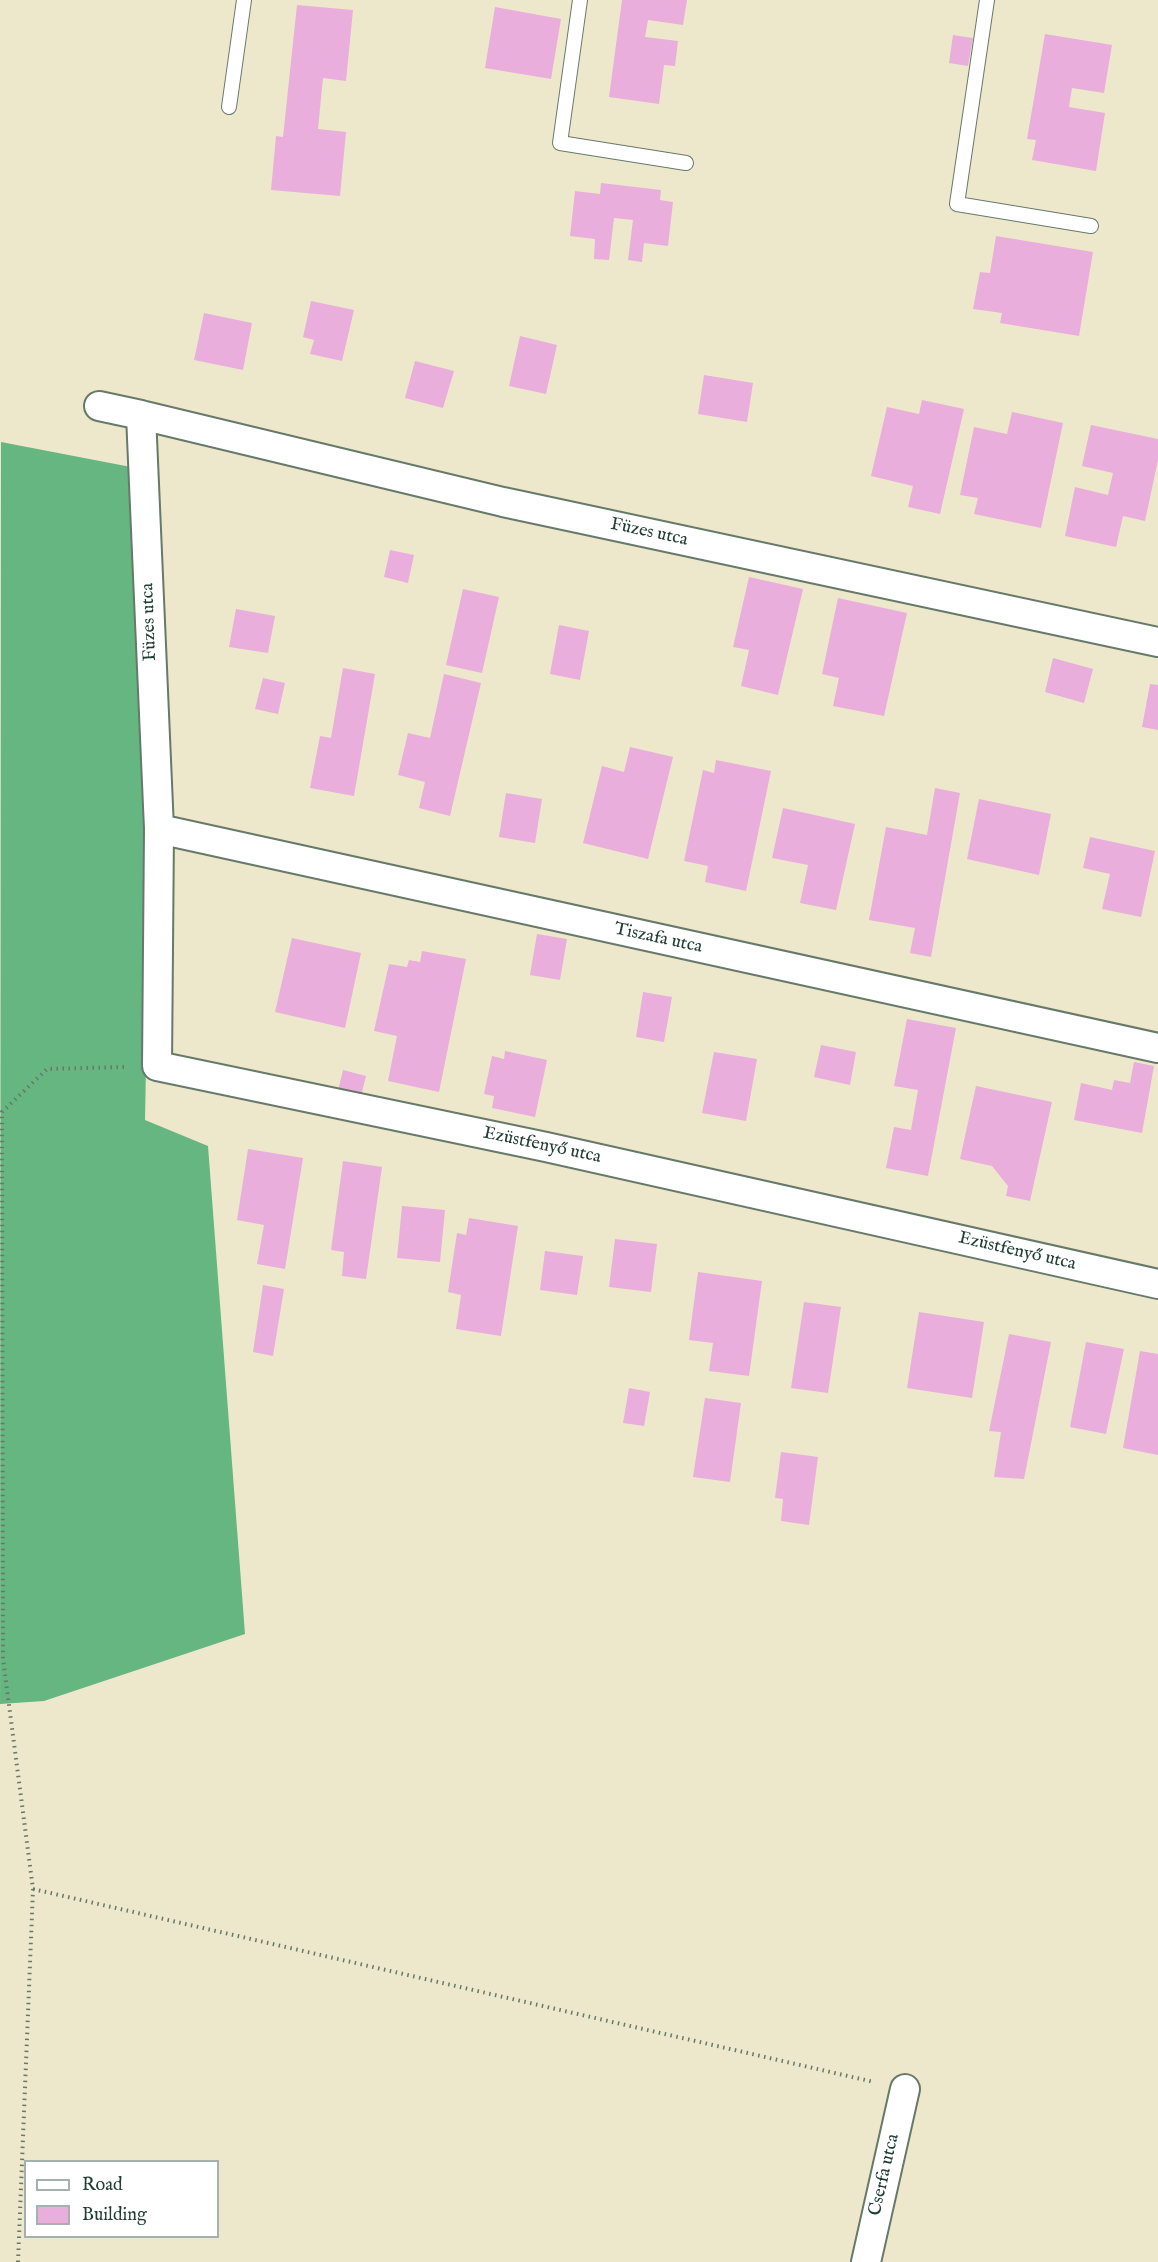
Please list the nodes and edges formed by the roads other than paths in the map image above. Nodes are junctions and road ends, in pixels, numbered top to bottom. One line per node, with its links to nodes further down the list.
1 (244, 0): 4 (lane)
2 (580, 0): 5 (lane)
3 (987, 0): 6 (lane)
4 (229, 107)
5 (686, 163)
6 (1091, 226)
7 (99, 406): 8 (street, Füzes utca)
8 (141, 415): 9 (street, Füzes utca); 10 (street, Füzes utca)
9 (1158, 642)
10 (159, 829): 11 (street, Tiszafa utca); 12 (street, Ezüstfenyő utca)
11 (1158, 1048)
12 (1158, 1284)
13 (905, 2089): 14 (street, Cserfa utca)
14 (866, 2262)

